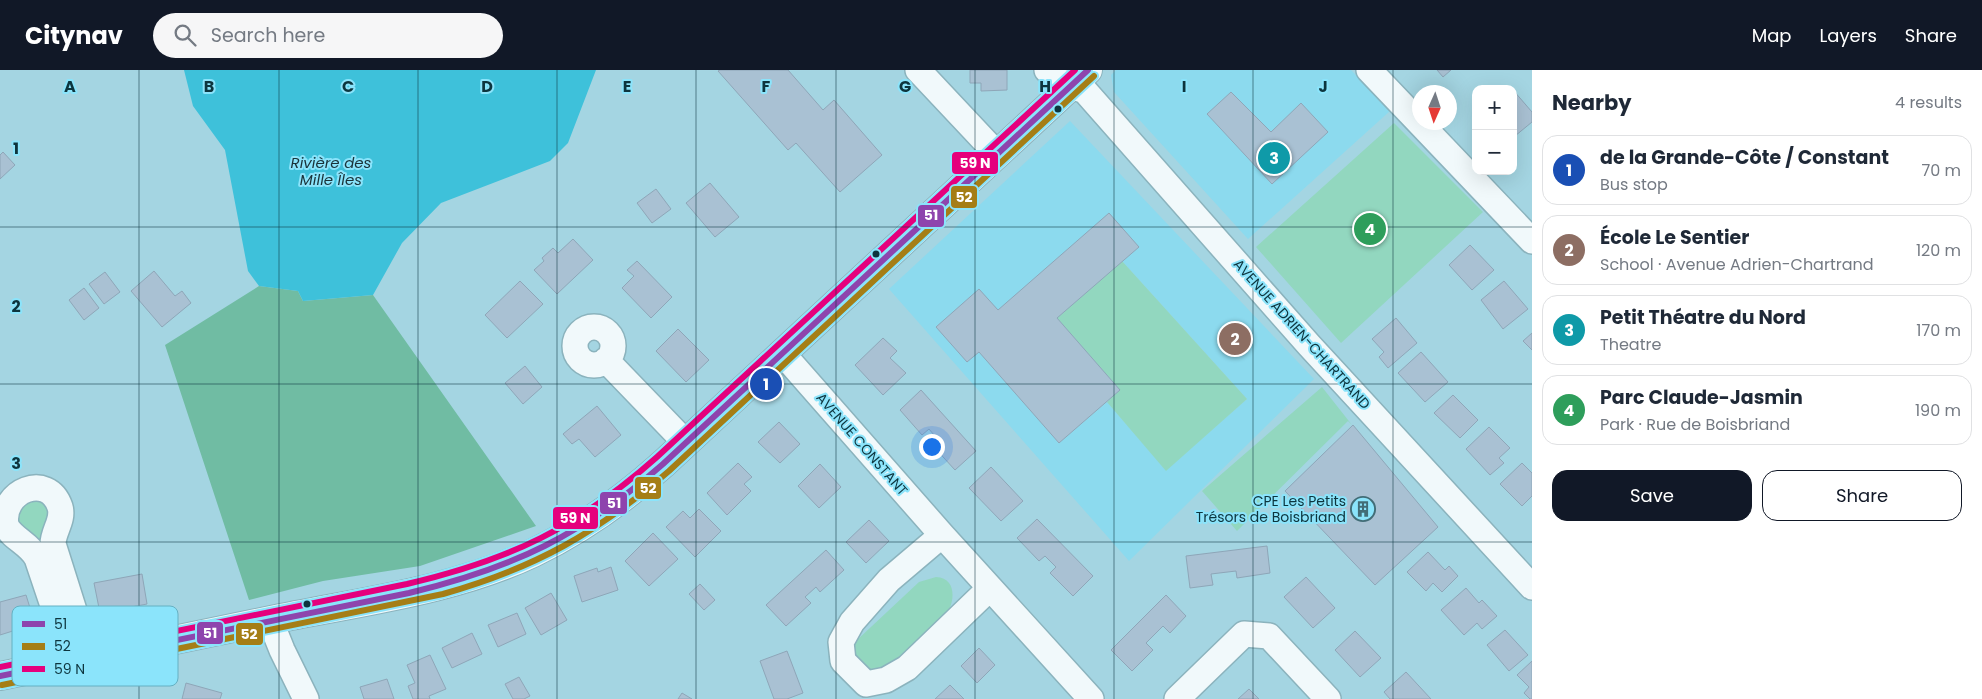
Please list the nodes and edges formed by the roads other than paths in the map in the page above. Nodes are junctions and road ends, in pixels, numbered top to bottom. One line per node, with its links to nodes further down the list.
1 (918, 70): 5 (street)
2 (1047, 70): 4 (street, AVENUE ADRIEN-CHARTRAND)
3 (1369, 70): 6 (street)
4 (1080, 78): 5 (main road); 11 (street, AVENUE ADRIEN-CHARTRAND)
5 (997, 154): 7 (main road)
6 (1532, 241)
7 (783, 354): 9 (main road); 10 (street, AVENUE CONSTANT)
8 (606, 360): 9 (street)
9 (686, 443): 15 (main road)
10 (942, 535): 12 (street, AVENUE CONSTANT); 12 (street)
11 (1532, 587)
12 (990, 588): 18 (street, AVENUE CONSTANT)
13 (57, 606): 14 (street)
14 (67, 606)
15 (270, 620): 16 (main road); 17 (street)
16 (178, 639)
17 (306, 699)
18 (1091, 699)
19 (1178, 699): 20 (street)
20 (1328, 699)

